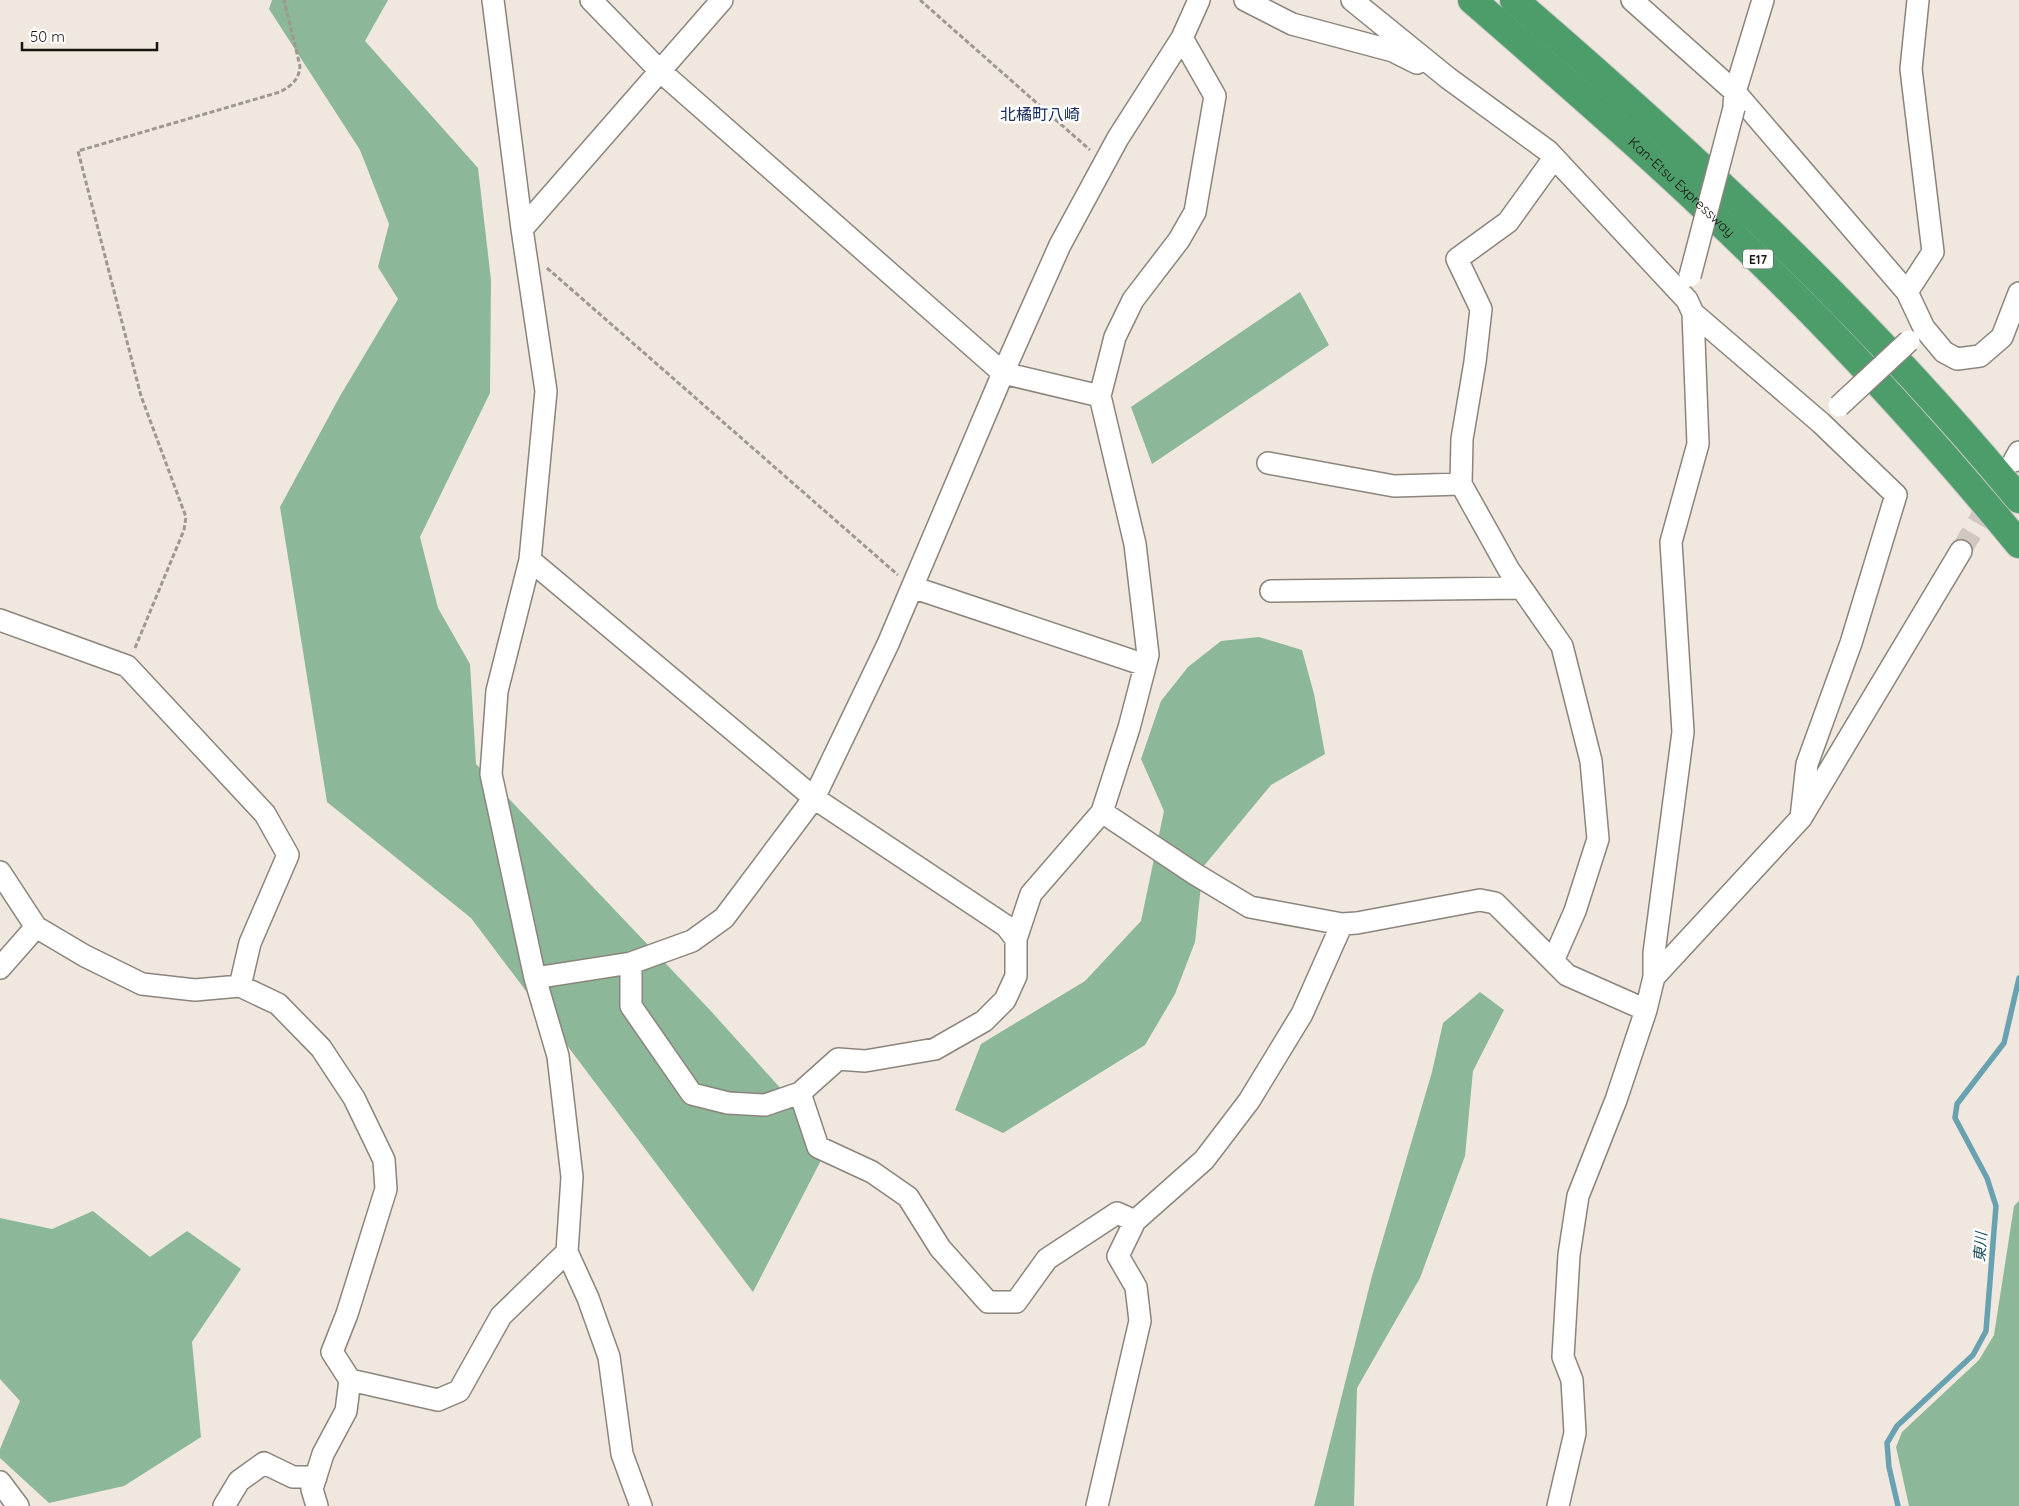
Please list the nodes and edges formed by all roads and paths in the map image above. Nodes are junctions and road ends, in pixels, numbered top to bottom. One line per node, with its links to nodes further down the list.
1 (284, 0): 38 (path)
2 (493, 0): 20 (street)
3 (591, 0): 15 (street)
4 (722, 0): 15 (street)
5 (920, 0): 19 (path)
6 (1199, 0): 14 (street)
7 (1245, 0): 16 (street)
8 (1352, 0): 16 (street)
9 (1472, 0): 31 (highway, Kan-Etsu Expressway / E17)
10 (1514, 0): 30 (highway, E17)
11 (1632, 0): 17 (street)
12 (1763, 0): 17 (street)
13 (1918, 0): 21 (street)
14 (1182, 38): 19 (street); 26 (street)
15 (660, 71): 20 (street); 25 (street)
16 (1448, 78): 18 (street)
17 (1734, 100): 21 (street); 23 (street, bridge)
18 (1554, 158): 23 (street); 29 (street)
19 (1105, 162): 25 (street)
20 (523, 238): 33 (street); 34 (path)
21 (1907, 292): 24 (street)
22 (2019, 293): 24 (street)
23 (1690, 306): 27 (street); 50 (street)
24 (1916, 334): 27 (street, bridge)
25 (1003, 374): 26 (street); 34 (street)
26 (1100, 396): 39 (street)
27 (1821, 422): 42 (street)
28 (1268, 463): 29 (street)
29 (1461, 484): 35 (street)
30 (2019, 499)
31 (2019, 544)
32 (1961, 551): 42 (street)
33 (530, 560): 40 (street); 51 (street)
34 (912, 587): 39 (street); 40 (street)
35 (1522, 588): 36 (street); 47 (street)
36 (1271, 591)
37 (0, 620): 38 (street)
38 (127, 666): 52 (street)
39 (1145, 666): 41 (street)
40 (814, 798): 46 (street); 48 (street)
41 (1102, 812): 44 (street); 46 (street)
42 (1801, 818): 50 (street)
43 (0, 872): 45 (street)
44 (1342, 924): 47 (street); 55 (street)
45 (36, 927): 49 (street); 52 (street)
46 (1016, 939): 54 (street)
47 (1553, 961): 53 (street)
48 (630, 963): 51 (street); 54 (street)
49 (0, 968)
50 (1654, 977): 53 (street)
51 (535, 978): 56 (street)
52 (240, 986): 57 (street)
53 (1646, 1010): 65 (street)
54 (800, 1093): 55 (street)
55 (1135, 1221): 64 (street)
56 (567, 1252): 57 (street); 63 (street)
57 (350, 1380): 58 (street)
58 (316, 1477): 61 (street); 62 (street)
59 (0, 1482): 60 (street)
60 (18, 1506)
61 (224, 1506)
62 (317, 1506)
63 (641, 1506)
64 (1097, 1506)
65 (1558, 1506)

